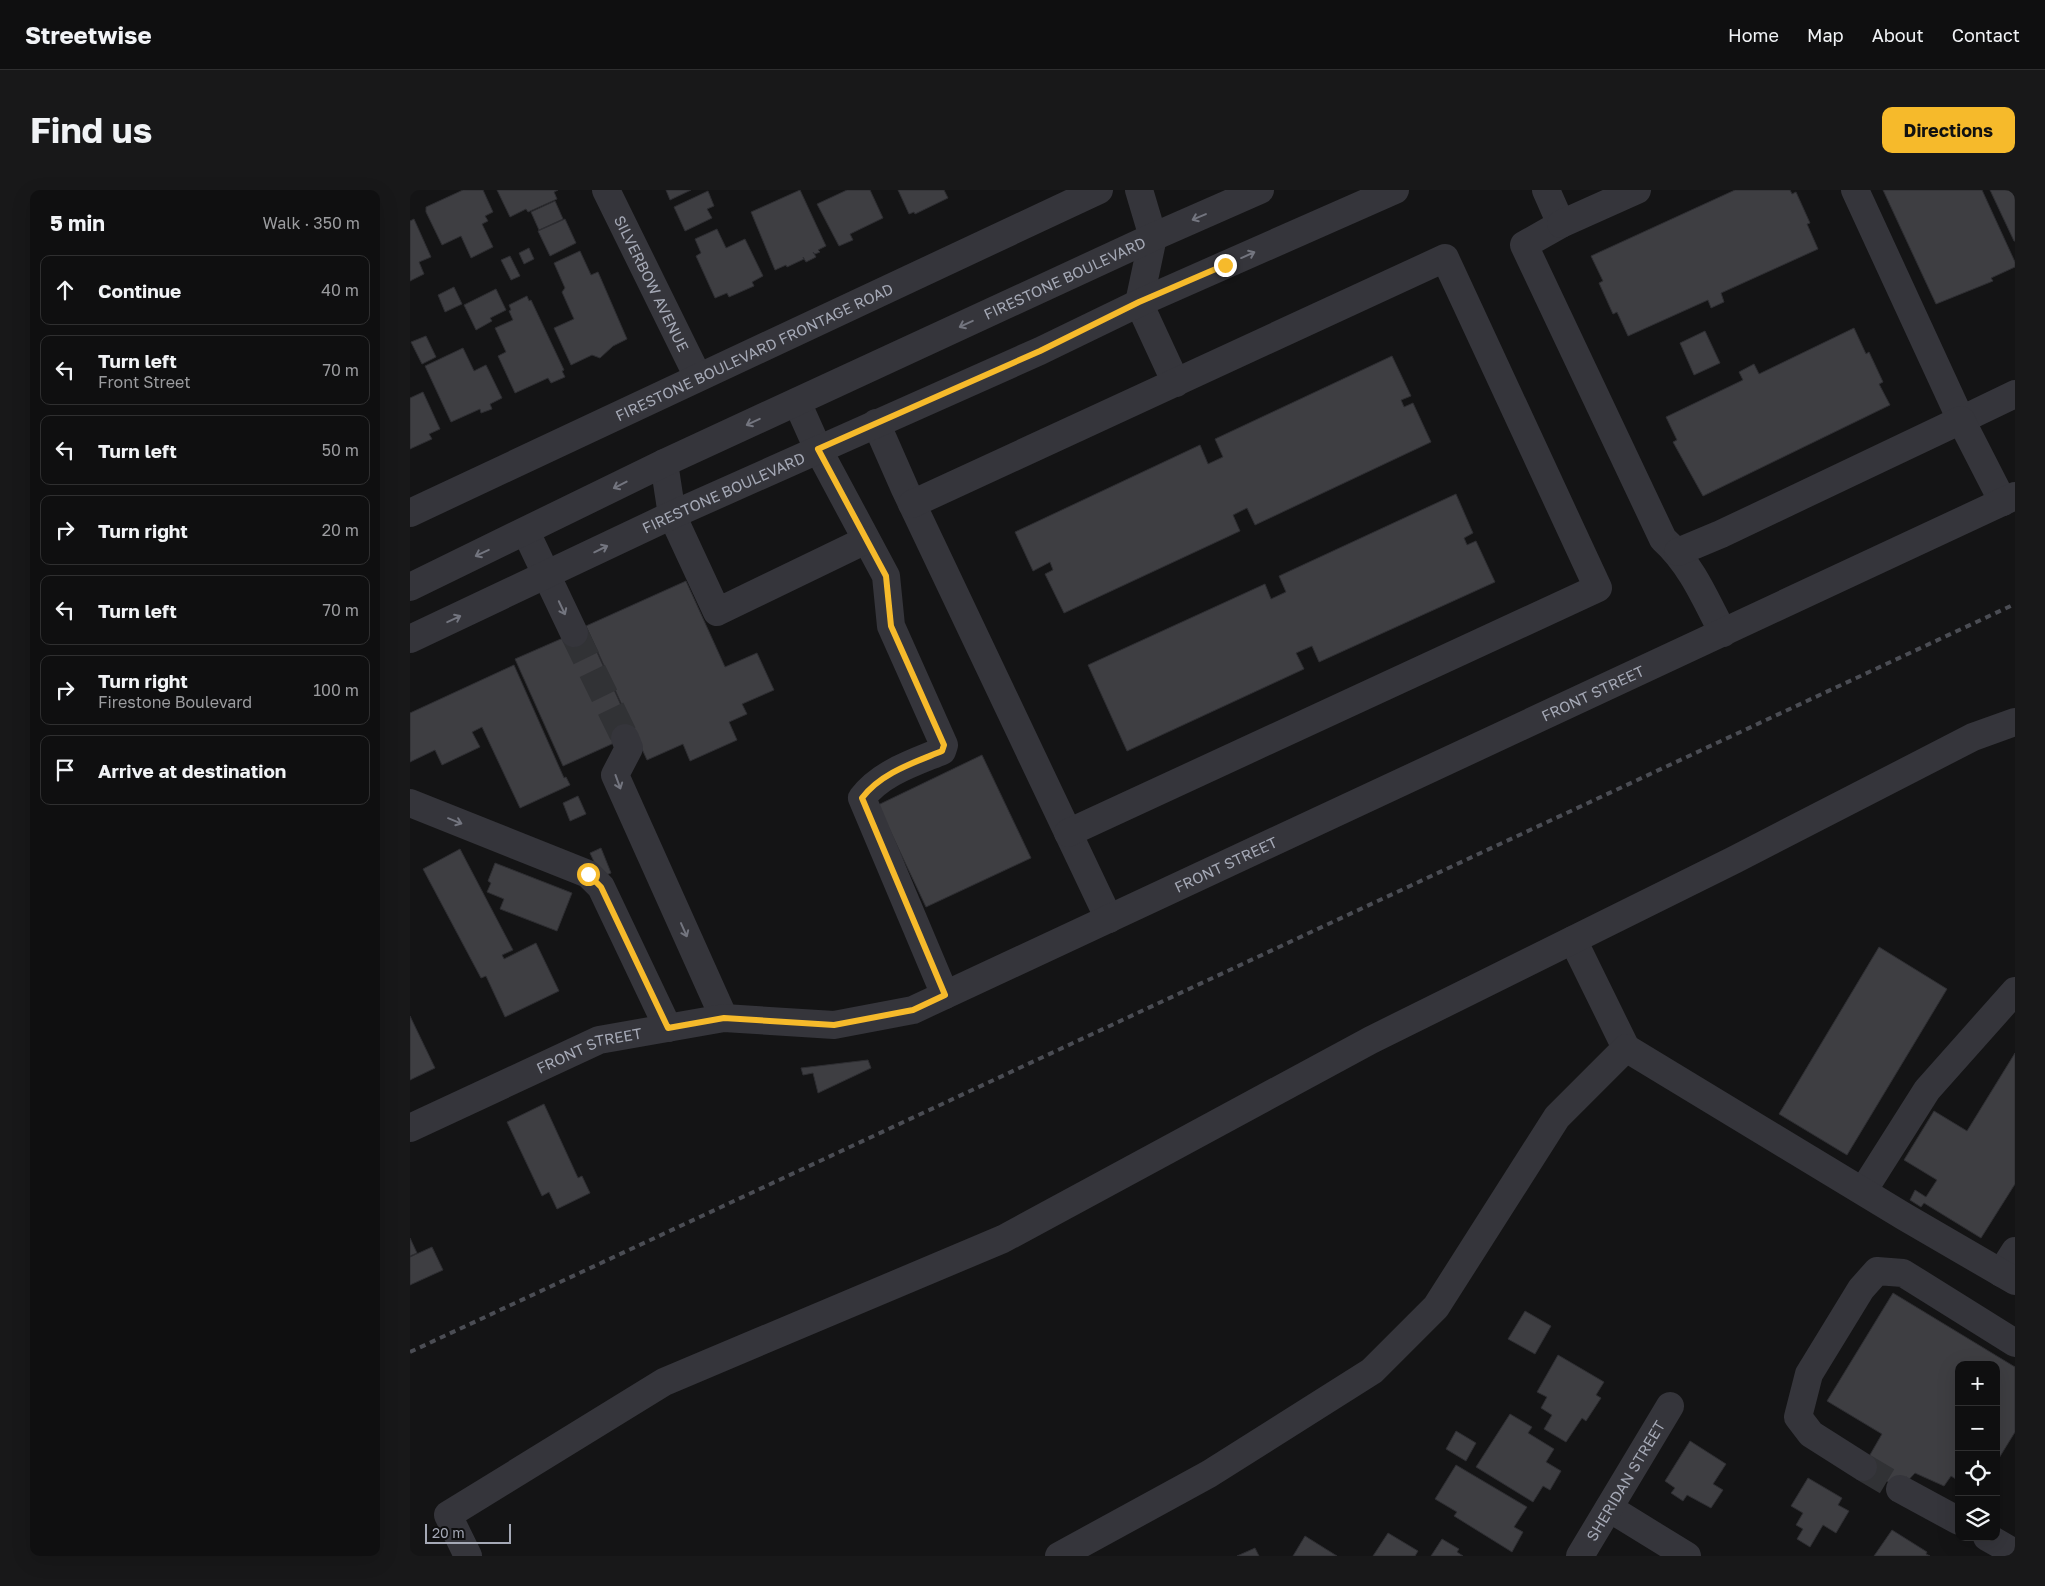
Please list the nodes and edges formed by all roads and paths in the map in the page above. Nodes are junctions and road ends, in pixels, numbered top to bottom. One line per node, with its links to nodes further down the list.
1 (606, 190): 12 (street, SILVERBOW AVENUE)
2 (1099, 190): 12 (street, FIRESTONE BOULEVARD FRONTAGE ROAD)
3 (1139, 190): 10 (street)
4 (1260, 190): 10 (street, FIRESTONE BOULEVARD, one-way to 10)
5 (1395, 190): 11 (street, FIRESTONE BOULEVARD, one-way to 5)
6 (1546, 190): 9 (street)
7 (1637, 190): 9 (street)
8 (1855, 190): 16 (street)
9 (1561, 224): 26 (street)
10 (1153, 237): 11 (street); 15 (street, FIRESTONE BOULEVARD, one-way to 15)
11 (1139, 302): 13 (street); 17 (street, FIRESTONE BOULEVARD)
12 (698, 377): 22 (street, FIRESTONE BOULEVARD FRONTAGE ROAD)
13 (1176, 383): 21 (street); 35 (street)
14 (2015, 394): 16 (street)
15 (797, 402): 18 (street); 19 (street, FIRESTONE BOULEVARD, one-way to 19)
16 (1960, 420): 20 (street); 26 (street)
17 (876, 423): 18 (street, FIRESTONE BOULEVARD); 21 (street)
18 (818, 449): 23 (street, FIRESTONE BOULEVARD); 25 (street)
19 (664, 463): 23 (street); 24 (street, FIRESTONE BOULEVARD, one-way to 24)
20 (2009, 499): 30 (street, FRONT STREET)
21 (912, 504): 35 (street)
22 (410, 513)
23 (672, 515): 25 (street); 27 (street, FIRESTONE BOULEVARD, one-way to 23)
24 (526, 532): 27 (street); 28 (street, FIRESTONE BOULEVARD, one-way to 28)
25 (866, 540): 39 (street)
26 (1678, 552): 30 (street)
27 (547, 575): 29 (street, one-way to 29); 31 (street, FIRESTONE BOULEVARD, one-way to 27)
28 (410, 587)
29 (574, 633)
30 (1723, 633): 36 (street, FRONT STREET)
31 (410, 639)
32 (2009, 730): 37 (street)
33 (625, 738): 40 (street, one-way to 40)
34 (414, 809): 41 (street, one-way to 41)
35 (1068, 833): 36 (street)
36 (1109, 919): 39 (street, FRONT STREET)
37 (1573, 940): 42 (street); 54 (street)
38 (2015, 991): 44 (street)
39 (945, 995): 40 (street, FRONT STREET)
40 (724, 1018): 41 (street, FRONT STREET)
41 (668, 1028): 43 (street, FRONT STREET)
42 (1626, 1048): 44 (street); 55 (street)
43 (410, 1128)
44 (1863, 1192): 45 (street)
45 (2010, 1268)
46 (2015, 1343): 48 (street)
47 (1670, 1406): 50 (street, SHERIDAN STREET)
48 (1863, 1467)
49 (1900, 1489): 51 (street)
50 (1610, 1508): 56 (street, SHERIDAN STREET); 57 (street)
51 (1955, 1520)
52 (1994, 1541): 53 (street)
53 (2015, 1552)
54 (468, 1556)
55 (1060, 1556)
56 (1580, 1556)
57 (1687, 1556)

